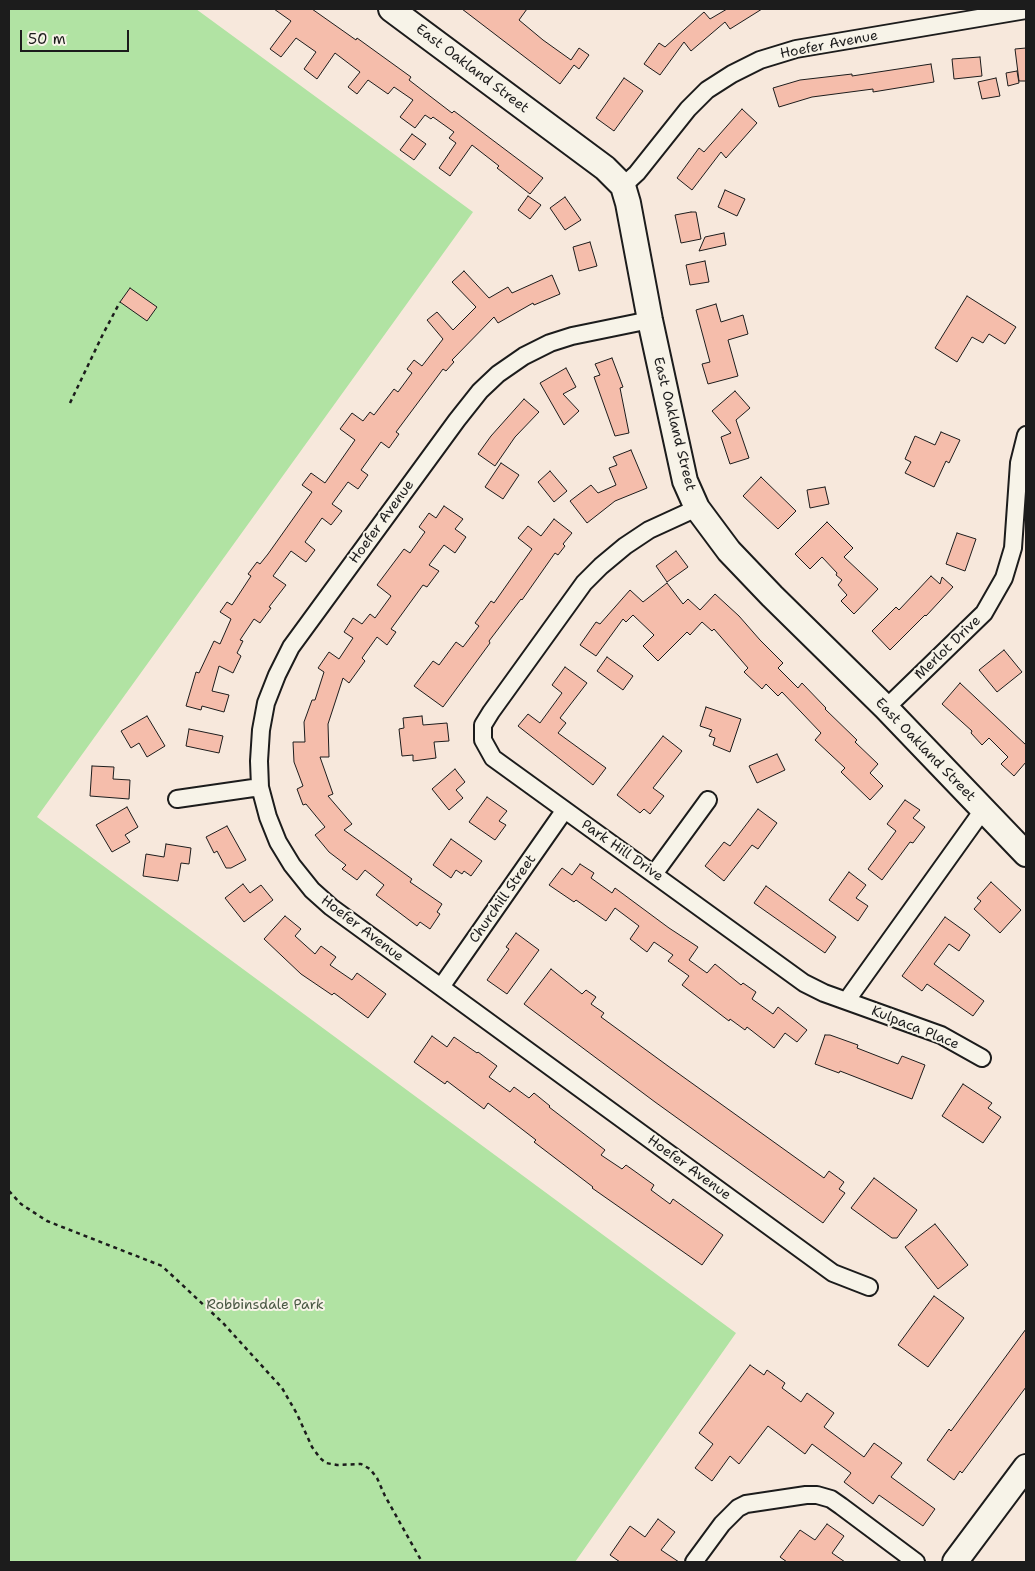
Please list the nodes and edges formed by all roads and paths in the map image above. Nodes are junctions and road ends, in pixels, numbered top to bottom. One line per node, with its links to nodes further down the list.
1 (391, 9): 3 (street, East Oakland Street)
2 (1026, 10): 3 (street, Hoefer Avenue)
3 (623, 186): 5 (street, East Oakland Street)
4 (120, 302): 6 (path)
5 (650, 320): 8 (street, East Oakland Street); 10 (street, Hoefer Avenue)
6 (70, 403)
7 (1026, 435): 9 (street, Merlot Drive)
8 (696, 508): 9 (street, East Oakland Street); 14 (street, Park Hill Drive)
9 (886, 708): 13 (street, East Oakland Street)
10 (260, 787): 11 (street); 17 (street, Hoefer Avenue)
11 (177, 799)
12 (708, 800): 16 (street)
13 (983, 810): 15 (street, East Oakland Street); 18 (street)
14 (564, 811): 16 (street, Park Hill Drive); 17 (street, Churchill Street)
15 (1026, 854)
16 (654, 874): 18 (street, Park Hill Drive)
17 (441, 987): 21 (street, Hoefer Avenue)
18 (847, 1000): 19 (street, Kulpaca Place)
19 (982, 1058)
20 (9, 1191): 23 (path)
21 (869, 1287)
22 (1026, 1467): 26 (street)
23 (422, 1562)
24 (694, 1562): 25 (street)
25 (916, 1562)
26 (955, 1562)

